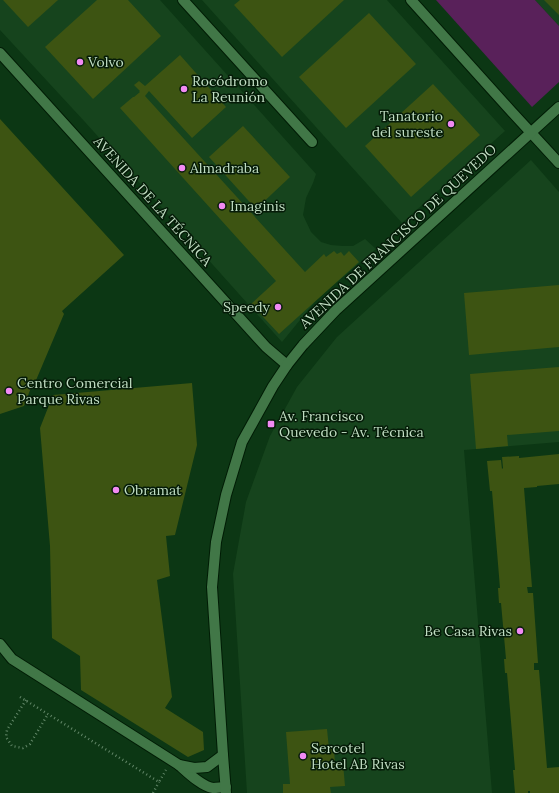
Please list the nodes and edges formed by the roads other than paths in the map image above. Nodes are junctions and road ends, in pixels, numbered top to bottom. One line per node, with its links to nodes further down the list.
1 (183, 0): 6 (street)
2 (411, 0): 5 (street)
3 (0, 53): 8 (street, AVENIDA DE LA TÉCNICA)
4 (559, 107): 5 (street, AVENIDA DE FRANCISCO DE QUEVEDO)
5 (531, 132): 7 (street); 8 (street, AVENIDA DE FRANCISCO DE QUEVEDO)
6 (312, 142)
7 (559, 163)
8 (287, 365): 12 (street, AVENIDA DE FRANCISCO DE QUEVEDO)
9 (0, 644): 11 (street)
10 (0, 657): 11 (street)
11 (12, 659): 13 (street)
12 (223, 755): 13 (street); 14 (street, AVENIDA DE FRANCISCO DE QUEVEDO)
13 (176, 763): 14 (street)
14 (226, 790)

